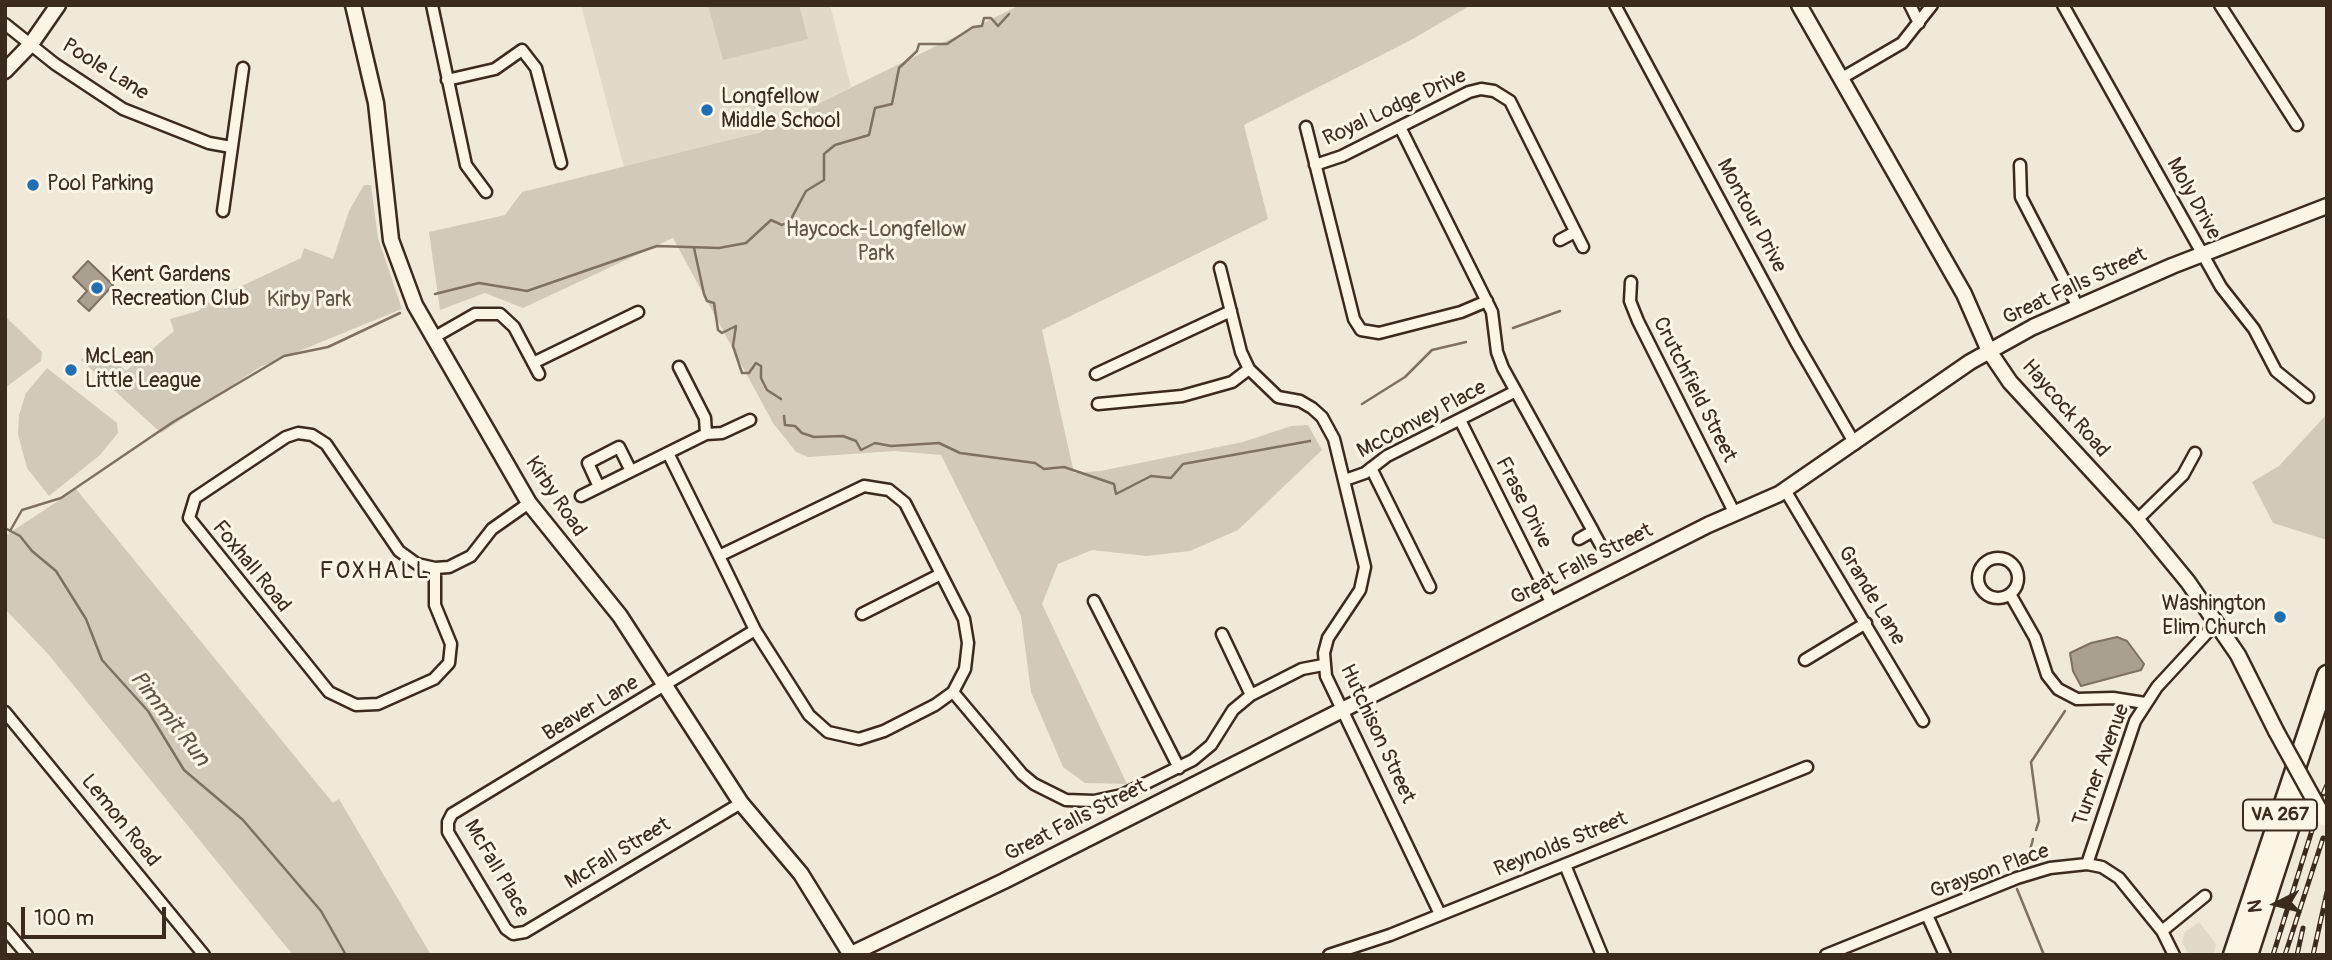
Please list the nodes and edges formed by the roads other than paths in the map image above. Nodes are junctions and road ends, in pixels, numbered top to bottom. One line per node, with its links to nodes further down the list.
1 (58, 5): 12 (main road)
2 (353, 5): 37 (main road, Kirby Road)
3 (432, 5): 16 (street)
4 (1615, 5): 50 (street, Montour Drive)
5 (1799, 5): 15 (main road, Haycock Road)
6 (1910, 5): 10 (street)
7 (1932, 5): 10 (street)
8 (2063, 5): 30 (street, Moly Drive)
9 (2220, 5): 17 (street)
10 (1919, 23): 15 (street)
11 (5, 24): 12 (street, Poole Lane)
12 (31, 44): 14 (main road); 20 (street, Poole Lane)
13 (243, 68): 20 (street)
14 (5, 71)
15 (1842, 78): 38 (main road, Haycock Road)
16 (447, 80): 21 (street); 24 (street)
17 (2297, 125)
18 (1306, 127): 22 (street)
19 (1400, 127): 22 (street, Royal Lodge Drive); 27 (street, Royal Lodge Drive); 33 (street)
20 (232, 147): 26 (street)
21 (561, 163)
22 (1315, 164): 33 (street)
23 (2020, 165): 34 (street)
24 (486, 192)
25 (2327, 206): 30 (main road, Great Falls Street)
26 (223, 211)
27 (1575, 232): 28 (street); 29 (street)
28 (1560, 240)
29 (1583, 247)
30 (2202, 254): 34 (main road, Great Falls Street); 45 (street, Moly Drive)
31 (1220, 268): 35 (street)
32 (1631, 282): 60 (street, Crutchfield Street)
33 (1487, 301): 44 (street)
34 (2078, 307): 38 (main road, Great Falls Street)
35 (1231, 311): 41 (street); 43 (street)
36 (639, 312): 39 (street)
37 (433, 338): 39 (street); 59 (main road, Kirby Road)
38 (1989, 351): 50 (main road, Great Falls Street); 61 (main road, Haycock Road)
39 (533, 363): 42 (street)
40 (679, 367): 49 (street)
41 (1249, 369): 46 (street); 55 (street, Hutchison Street)
42 (539, 374)
43 (1096, 374)
44 (1516, 391): 48 (street, McConvey Place); 62 (street)
45 (2308, 397)
46 (1098, 404)
47 (750, 420): 49 (street)
48 (1460, 420): 53 (street, McConvey Place); 71 (street, Frase Drive)
49 (706, 434): 51 (street)
50 (1855, 444): 57 (main road, Great Falls Street)
51 (668, 453): 54 (street); 65 (street)
52 (2194, 453): 61 (street)
53 (1371, 468): 55 (street, McConvey Place); 68 (street)
54 (631, 471): 56 (street); 56 (street)
55 (1345, 480): 78 (street, Hutchison Street)
56 (599, 487): 58 (street)
57 (1786, 490): 60 (main road, Great Falls Street); 74 (street, Grande Lane)
58 (581, 496)
59 (529, 503): 66 (street); 80 (main road, Kirby Road)
60 (1735, 514): 71 (main road, Great Falls Street)
61 (2137, 520): 73 (main road, Haycock Road)
62 (1593, 531): 63 (street); 64 (street)
63 (1579, 538)
64 (1600, 544)
65 (719, 556): 67 (street); 75 (street)
66 (435, 568): 66 (street, Foxhall Road)
67 (942, 574): 72 (street); 81 (street)
68 (1430, 587)
69 (2010, 594): 69 (street); 83 (street)
70 (1094, 601): 89 (street)
71 (1552, 604): 84 (main road, Great Falls Street)
72 (862, 614)
73 (2217, 622): 83 (street, Turner Avenue); 92 (main road, Haycock Road, bridge)
74 (1866, 623): 77 (street); 87 (street, Grande Lane)
75 (755, 630): 80 (street, Beaver Lane); 81 (street)
76 (1222, 634): 82 (street)
77 (1805, 660)
78 (1324, 665): 82 (street); 84 (street, Hutchison Street)
79 (2327, 675): 109 (highway, VA 267)
80 (667, 686): 90 (main road, Kirby Road); 91 (street, Beaver Lane)
81 (953, 692): 89 (street)
82 (1251, 695): 89 (street)
83 (2145, 703): 93 (street, Turner Avenue)
84 (1341, 708): 96 (street, Hutchison Street); 101 (main road, Great Falls Street)
85 (5, 712): 103 (street, Lemon Road)
86 (2327, 712): 110 (highway)
87 (1923, 721)
88 (1807, 766): 94 (street, Reynolds Street)
89 (1179, 768)
90 (741, 803): 100 (street, McFall Street); 101 (main road, Kirby Road)
91 (444, 821): 100 (street, McFall Place)
92 (2327, 821)
93 (2087, 864): 97 (street, Grayson Place); 99 (street, Grayson Place)
94 (1564, 865): 96 (street, Reynolds Street); 105 (street)
95 (2205, 896): 99 (street)
96 (1440, 914): 104 (street, Reynolds Street)
97 (1927, 915): 106 (street, Grayson Place); 107 (street)
98 (5, 929): 102 (street)
99 (2162, 931): 108 (street, Grayson Place)
100 (513, 938)
101 (851, 954)
102 (27, 955)
103 (205, 955)
104 (1329, 955)
105 (1602, 955)
106 (1826, 955)
107 (1945, 955)
108 (2174, 955)
109 (2233, 955)
110 (2248, 955)

